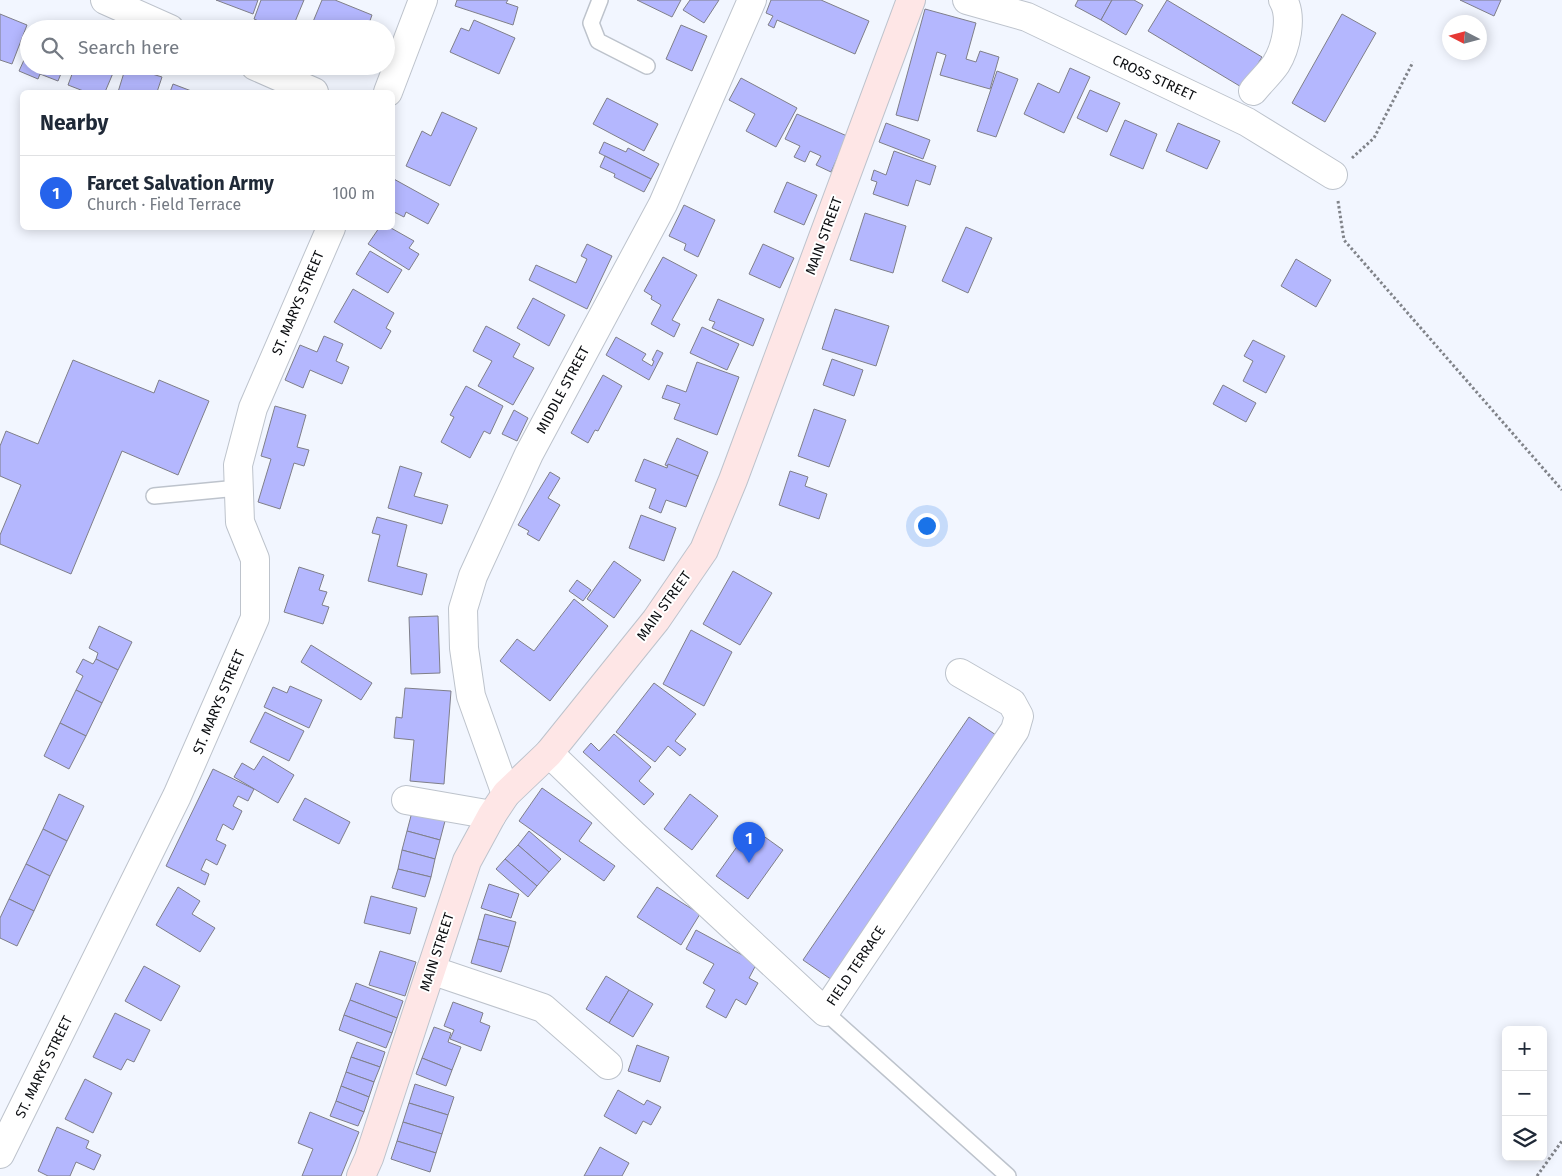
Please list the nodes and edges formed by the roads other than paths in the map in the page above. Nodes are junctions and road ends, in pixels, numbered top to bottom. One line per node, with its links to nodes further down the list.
1 (105, 0): 8 (street)
2 (423, 0): 10 (street)
3 (600, 0): 9 (lane)
4 (752, 0): 23 (street, MIDDLE STREET)
5 (911, 0): 21 (street, MAIN STREET)
6 (966, 0): 16 (street, CROSS STREET)
7 (1283, 0): 15 (street)
8 (150, 20)
9 (647, 66)
10 (395, 74)
11 (275, 75): 13 (street)
12 (394, 75): 14 (street)
13 (309, 90)
14 (389, 90)
15 (1253, 91)
16 (1334, 175)
17 (330, 230): 18 (street, ST. MARYS STREET)
18 (238, 488): 19 (lane); 27 (street, ST. MARYS STREET)
19 (154, 496)
20 (960, 673): 25 (street, FIELD TERRACE)
21 (549, 753): 23 (street, MAIN STREET); 25 (street, FIELD TERRACE)
22 (406, 800): 23 (street)
23 (499, 804): 24 (street, MAIN STREET)
24 (431, 970): 26 (street); 29 (street, MAIN STREET)
25 (826, 1012): 30 (lane)
26 (608, 1065)
27 (9, 1118): 28 (street, ST. MARYS STREET)
28 (0, 1154)
29 (361, 1176)
30 (1008, 1176)

